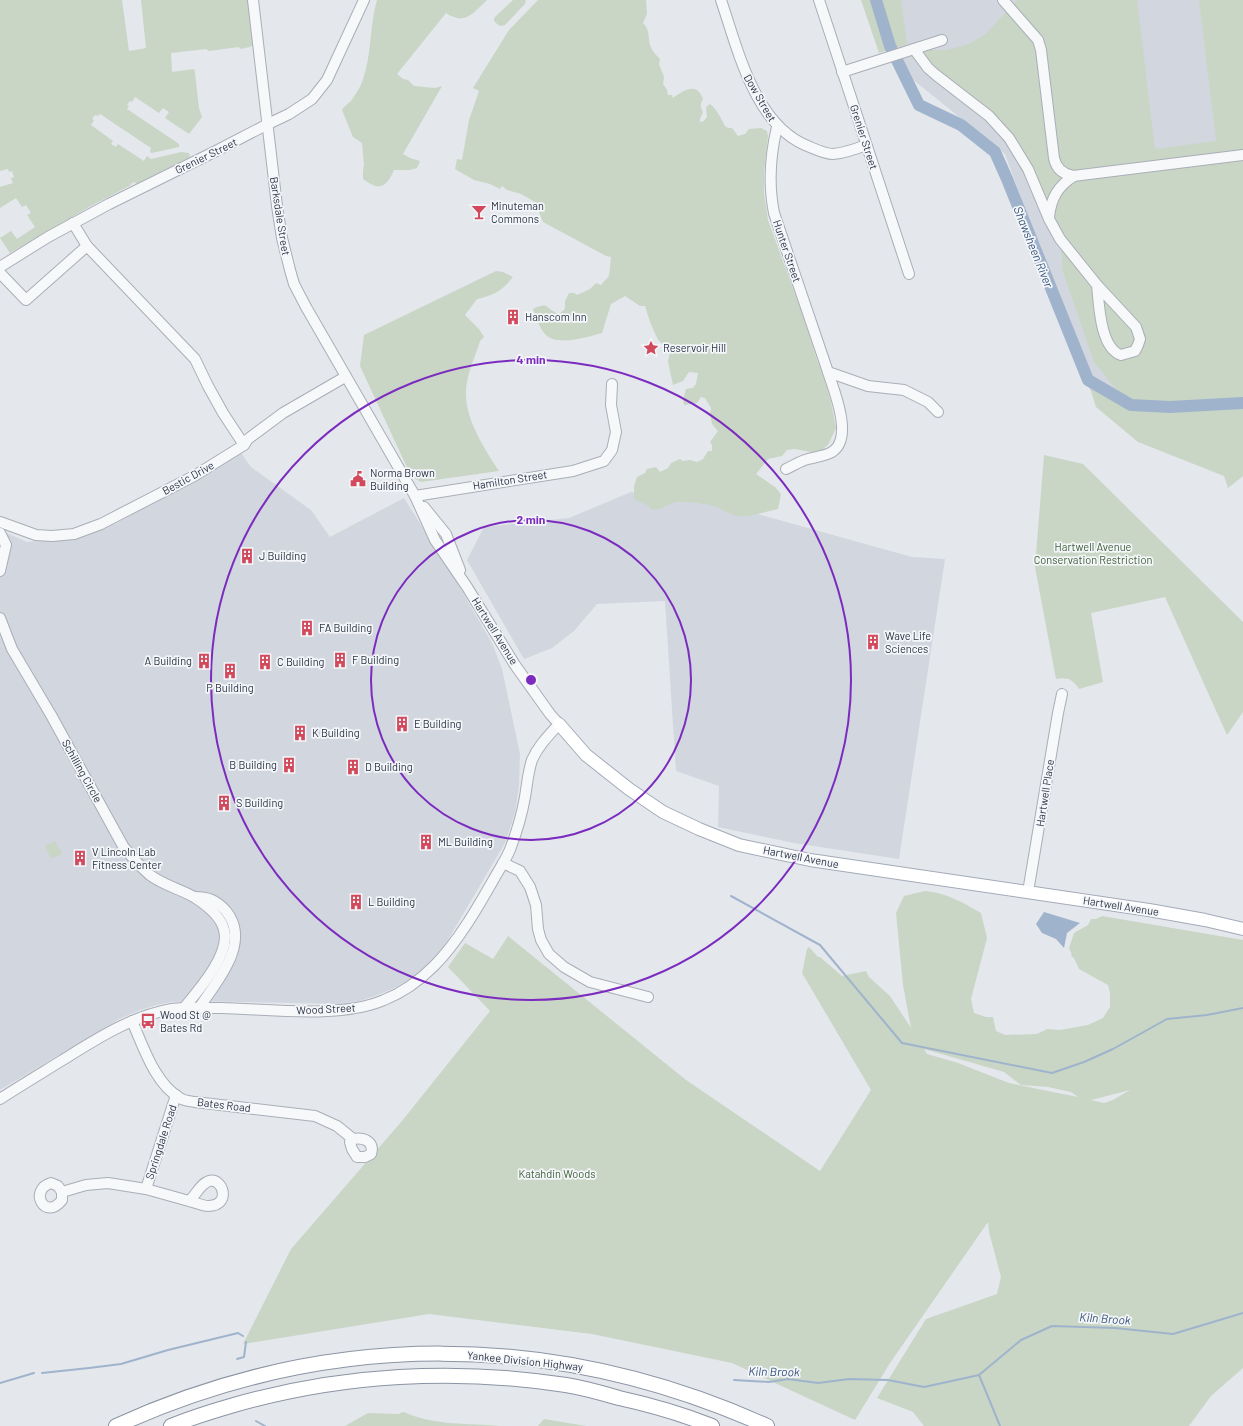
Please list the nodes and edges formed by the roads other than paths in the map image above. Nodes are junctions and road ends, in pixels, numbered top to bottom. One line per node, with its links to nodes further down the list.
1 (254, 0): 9 (street, Barksdale Street)
2 (364, 0): 9 (street, Grenier Street)
3 (721, 0): 10 (street, Dow Street)
4 (819, 0): 8 (street, Grenier Street)
5 (1003, 0): 13 (street)
6 (942, 40): 7 (street)
7 (914, 49): 8 (street); 14 (street)
8 (842, 72): 11 (street, Grenier Street)
9 (268, 124): 15 (street, Grenier Street); 22 (street, Barksdale Street)
10 (777, 127): 11 (street, Dow Street); 21 (street, Hunter Street)
11 (866, 145): 19 (street, Grenier Street)
12 (1243, 155): 13 (street)
13 (1074, 176): 14 (street)
14 (1049, 219): 20 (street)
15 (73, 223): 16 (street); 17 (street, Grenier Street)
16 (88, 246): 18 (street); 25 (street)
17 (0, 267)
18 (0, 273)
19 (909, 274)
20 (1097, 285): 20 (street)
21 (828, 372): 24 (street); 26 (street, Hunter Street)
22 (345, 377): 25 (street, Bestic Drive); 27 (street, Barksdale Street)
23 (612, 384): 27 (street, Hamilton Street)
24 (938, 412)
25 (244, 445): 29 (street, Bestic Drive)
26 (786, 469)
27 (415, 496): 31 (street, Barksdale Street); 32 (street, Barksdale Street)
28 (0, 522): 29 (street, Bestic Drive)
29 (15, 528): 33 (street)
30 (0, 533): 33 (street)
31 (446, 534): 35 (street, Hartwell Avenue)
32 (435, 540): 35 (street, Hartwell Avenue)
33 (6, 545): 34 (street)
34 (0, 571)
35 (467, 587): 38 (street, Hartwell Avenue)
36 (0, 618): 41 (street, Schilling Circle)
37 (1062, 694): 40 (street, Hartwell Place)
38 (559, 724): 39 (street, Wood Street); 40 (main road, Hartwell Avenue)
39 (503, 863): 43 (street); 45 (street, Wood Street)
40 (1028, 892): 42 (main road, Hartwell Avenue)
41 (193, 897): 44 (street, Schilling Circle); 45 (street, Schilling Circle)
42 (1243, 929)
43 (648, 997)
44 (183, 1008): 45 (street, Wood Street); 46 (street, Wood Street)
45 (199, 1008)
46 (132, 1021): 47 (street, Bates Road); 48 (street, Wood Street)
47 (176, 1095): 49 (street, Bates Road); 50 (street, Springdale Road)
48 (0, 1099)
49 (353, 1139)
50 (146, 1189): 51 (street, Springdale Road); 52 (street, Springdale Road)
51 (62, 1192)
52 (190, 1201)
53 (116, 1426): 56 (highway, Yankee Division Highway)
54 (171, 1426): 55 (highway, Yankee Division Highway)
55 (712, 1426)
56 (767, 1426)

